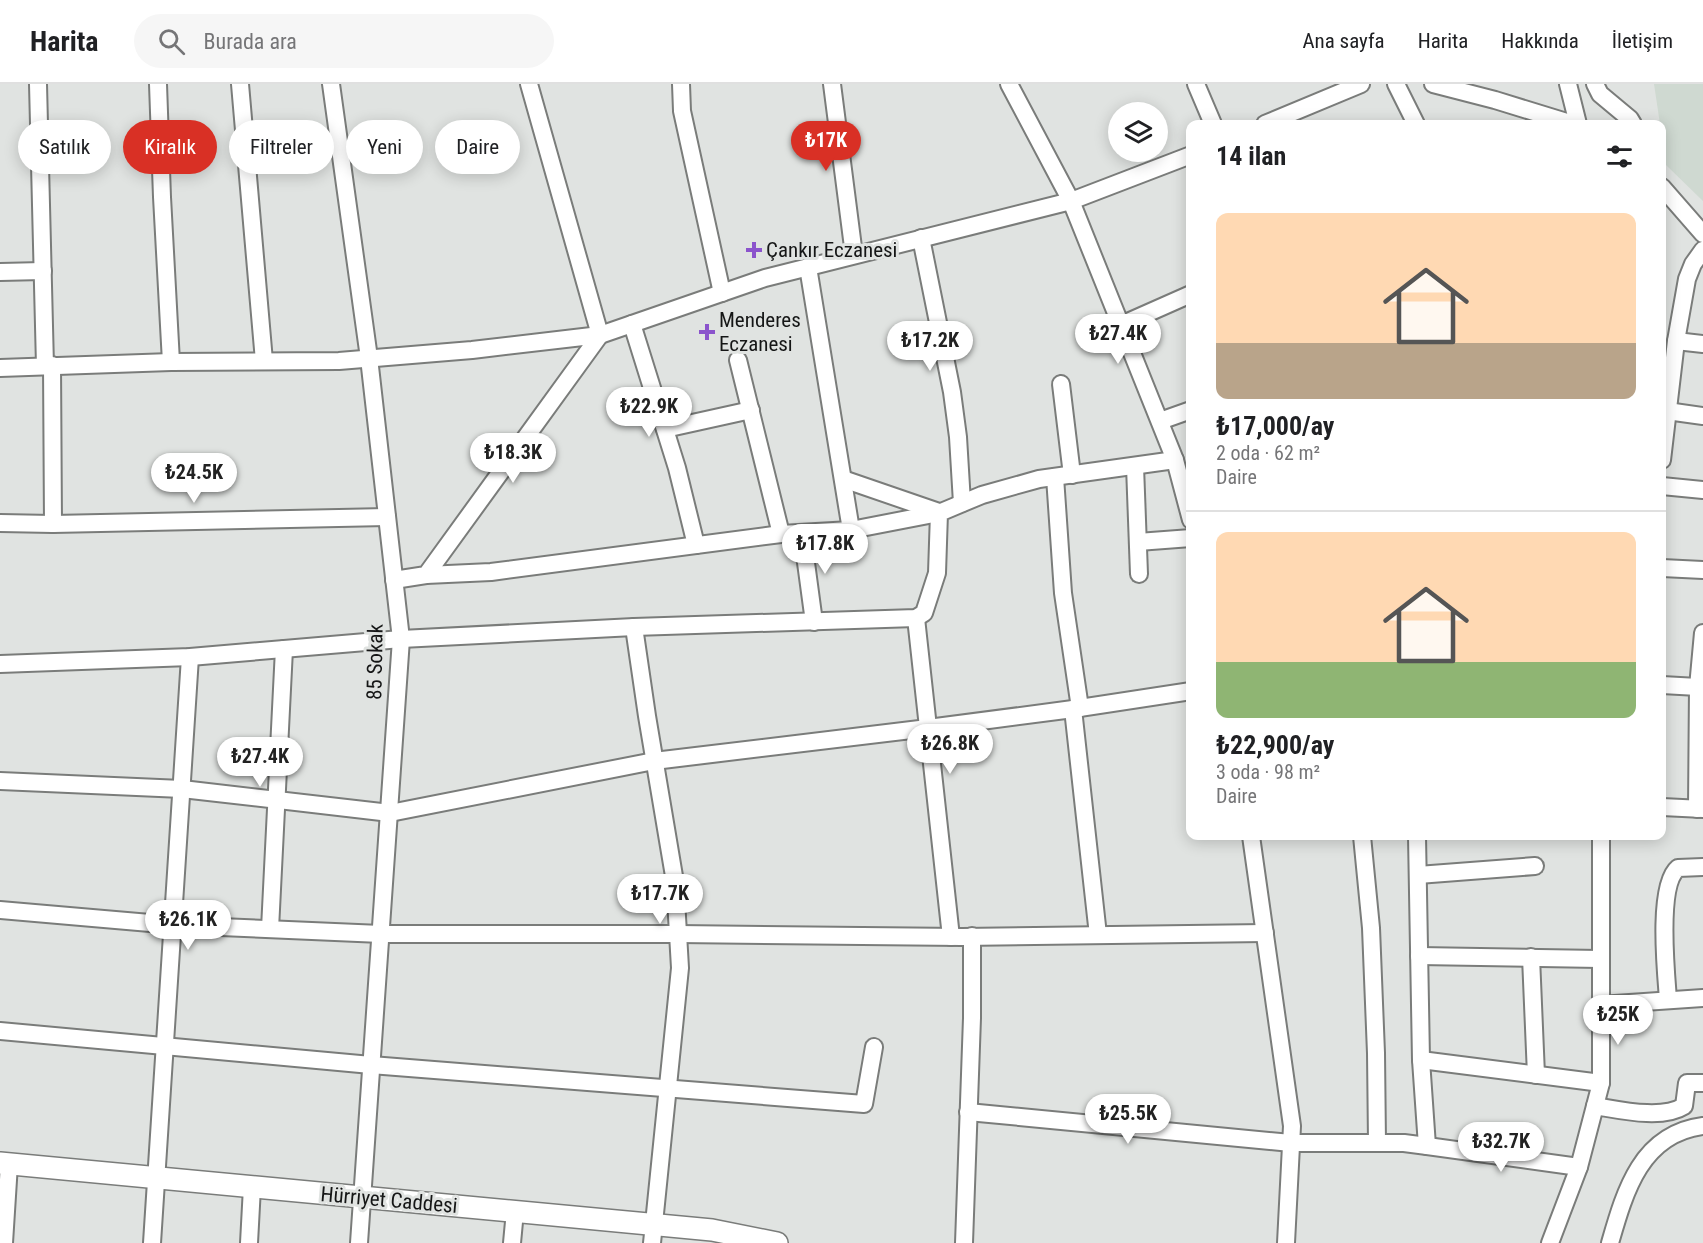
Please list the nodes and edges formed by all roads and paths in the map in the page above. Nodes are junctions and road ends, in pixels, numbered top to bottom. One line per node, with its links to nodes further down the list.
1 (38, 84): 29 (street)
2 (158, 84): 40 (street)
3 (240, 84): 41 (street)
4 (331, 84): 38 (street, 85 Sokak)
5 (529, 84): 35 (street)
6 (681, 84): 31 (street)
7 (832, 84): 27 (street)
8 (1009, 84): 23 (street)
9 (1196, 84): 15 (street)
10 (1362, 84): 16 (street)
11 (1396, 84): 17 (street)
12 (1433, 84): 18 (street)
13 (1568, 84): 19 (street)
14 (1595, 84): 20 (street)
15 (1211, 120)
16 (1275, 120)
17 (1414, 120)
18 (1560, 120)
19 (1577, 120)
20 (1631, 120)
21 (1186, 157): 23 (street)
22 (1666, 192): 24 (street)
23 (1071, 201): 25 (street); 34 (street)
24 (1703, 234)
25 (921, 238): 27 (street); 59 (street)
26 (1703, 250): 36 (street)
27 (854, 255): 28 (street)
28 (808, 267): 31 (street); 55 (street)
29 (43, 271): 30 (street); 42 (street)
30 (0, 272)
31 (722, 293): 33 (street)
32 (1186, 296): 34 (street)
33 (632, 324): 35 (street); 51 (street)
34 (1121, 325): 49 (street)
35 (600, 335): 38 (street); 73 (street)
36 (1676, 341): 37 (street); 46 (street)
37 (1703, 344)
38 (369, 358): 41 (street); 61 (street, 85 Sokak)
39 (738, 360): 45 (street)
40 (171, 362): 41 (street); 42 (street)
41 (264, 362)
42 (48, 365): 43 (street); 63 (street)
43 (0, 368)
44 (1061, 384): 54 (street)
45 (751, 410): 51 (street); 66 (street)
46 (1667, 411): 48 (street); 50 (street)
47 (1186, 412): 49 (street)
48 (1703, 416)
49 (1160, 421): 52 (street)
50 (1666, 421)
51 (665, 429): 69 (street)
52 (1175, 460): 53 (street); 58 (street)
53 (1135, 466): 54 (street); 68 (street)
54 (1063, 476): 59 (street); 86 (street)
55 (843, 480): 60 (street); 64 (street)
56 (1666, 486): 57 (street)
57 (1703, 490)
58 (1186, 497)
59 (962, 503): 60 (street)
60 (939, 513): 64 (street); 75 (street)
61 (387, 517): 63 (street); 74 (street, 85 Sokak)
62 (0, 523): 63 (street)
63 (52, 524)
64 (852, 530): 65 (street)
65 (802, 533): 66 (street); 76 (street)
66 (781, 534): 69 (street)
67 (1186, 538): 68 (street)
68 (1138, 542): 72 (street)
69 (696, 545): 73 (street)
70 (1666, 568): 71 (street)
71 (1703, 570)
72 (1139, 574)
73 (426, 575): 74 (street)
74 (394, 580): 79 (street, 85 Sokak)
75 (916, 618): 76 (street); 87 (street)
76 (814, 622): 77 (street)
77 (634, 627): 79 (street); 88 (street)
78 (1703, 633): 84 (street)
79 (401, 639): 80 (street); 94 (street, 85 Sokak)
80 (284, 649): 81 (street); 91 (street)
81 (190, 657): 82 (street); 90 (street)
82 (0, 664)
83 (1666, 685): 84 (street)
84 (1698, 687): 93 (street)
85 (1186, 692): 86 (street)
86 (1076, 709): 87 (street); 108 (street)
87 (928, 728): 88 (street); 109 (street)
88 (654, 761): 94 (street); 107 (street)
89 (0, 781): 90 (street)
90 (182, 789): 91 (street); 103 (street)
91 (277, 800): 94 (street); 104 (street)
92 (1666, 807): 93 (street)
93 (1700, 809)
94 (390, 813): 106 (street, 85 Sokak)
95 (1252, 840): 105 (street)
96 (1362, 840): 130 (street)
97 (1417, 840): 101 (street)
98 (1601, 840): 113 (street)
99 (1535, 866): 101 (street)
100 (1703, 867): 115 (street)
101 (1418, 875): 111 (street)
102 (0, 910): 103 (street)
103 (173, 925): 104 (street); 118 (street)
104 (270, 929): 106 (street)
105 (1265, 933): 108 (street); 129 (street)
106 (381, 934): 107 (street); 121 (street, 85 Sokak)
107 (678, 934): 109 (street); 125 (street)
108 (1098, 935): 110 (street)
109 (951, 936): 110 (street)
110 (972, 936): 127 (street)
111 (1419, 956): 112 (street); 120 (street)
112 (1531, 957): 113 (street); 122 (street)
113 (1600, 959): 116 (street)
114 (1703, 998): 115 (street)
115 (1668, 999): 116 (street)
116 (1600, 1005): 123 (street)
117 (0, 1031): 118 (street)
118 (164, 1046): 121 (street); 134 (street)
119 (874, 1047): 125 (street)
120 (1421, 1060): 122 (street); 131 (street)
121 (371, 1065): 125 (street); 136 (street, 85 Sokak)
122 (1536, 1075): 123 (street)
123 (1601, 1083): 126 (street)
124 (1703, 1083): 126 (street)
125 (668, 1090): 138 (street)
126 (1595, 1106): 133 (street)
127 (968, 1112): 129 (street); 145 (street)
128 (1703, 1126): 148 (street)
129 (1291, 1143): 130 (street); 146 (street)
130 (1377, 1143): 131 (street)
131 (1427, 1146): 133 (street)
132 (5, 1163): 134 (street, Hürriyet Caddesi); 139 (street)
133 (1579, 1167): 147 (street)
134 (155, 1178): 135 (street, Hürriyet Caddesi); 140 (street)
135 (252, 1187): 136 (street, Hürriyet Caddesi); 141 (street)
136 (362, 1197): 137 (street, Hürriyet Caddesi); 142 (street, 85 Sokak)
137 (515, 1212): 138 (street, Hürriyet Caddesi); 143 (street)
138 (653, 1234): 144 (street, Hürriyet Caddesi)
139 (4, 1243)
140 (152, 1243)
141 (249, 1243)
142 (359, 1243)
143 (512, 1243)
144 (777, 1243)
145 (964, 1243)
146 (1286, 1243)
147 (1550, 1243)
148 (1610, 1243)

